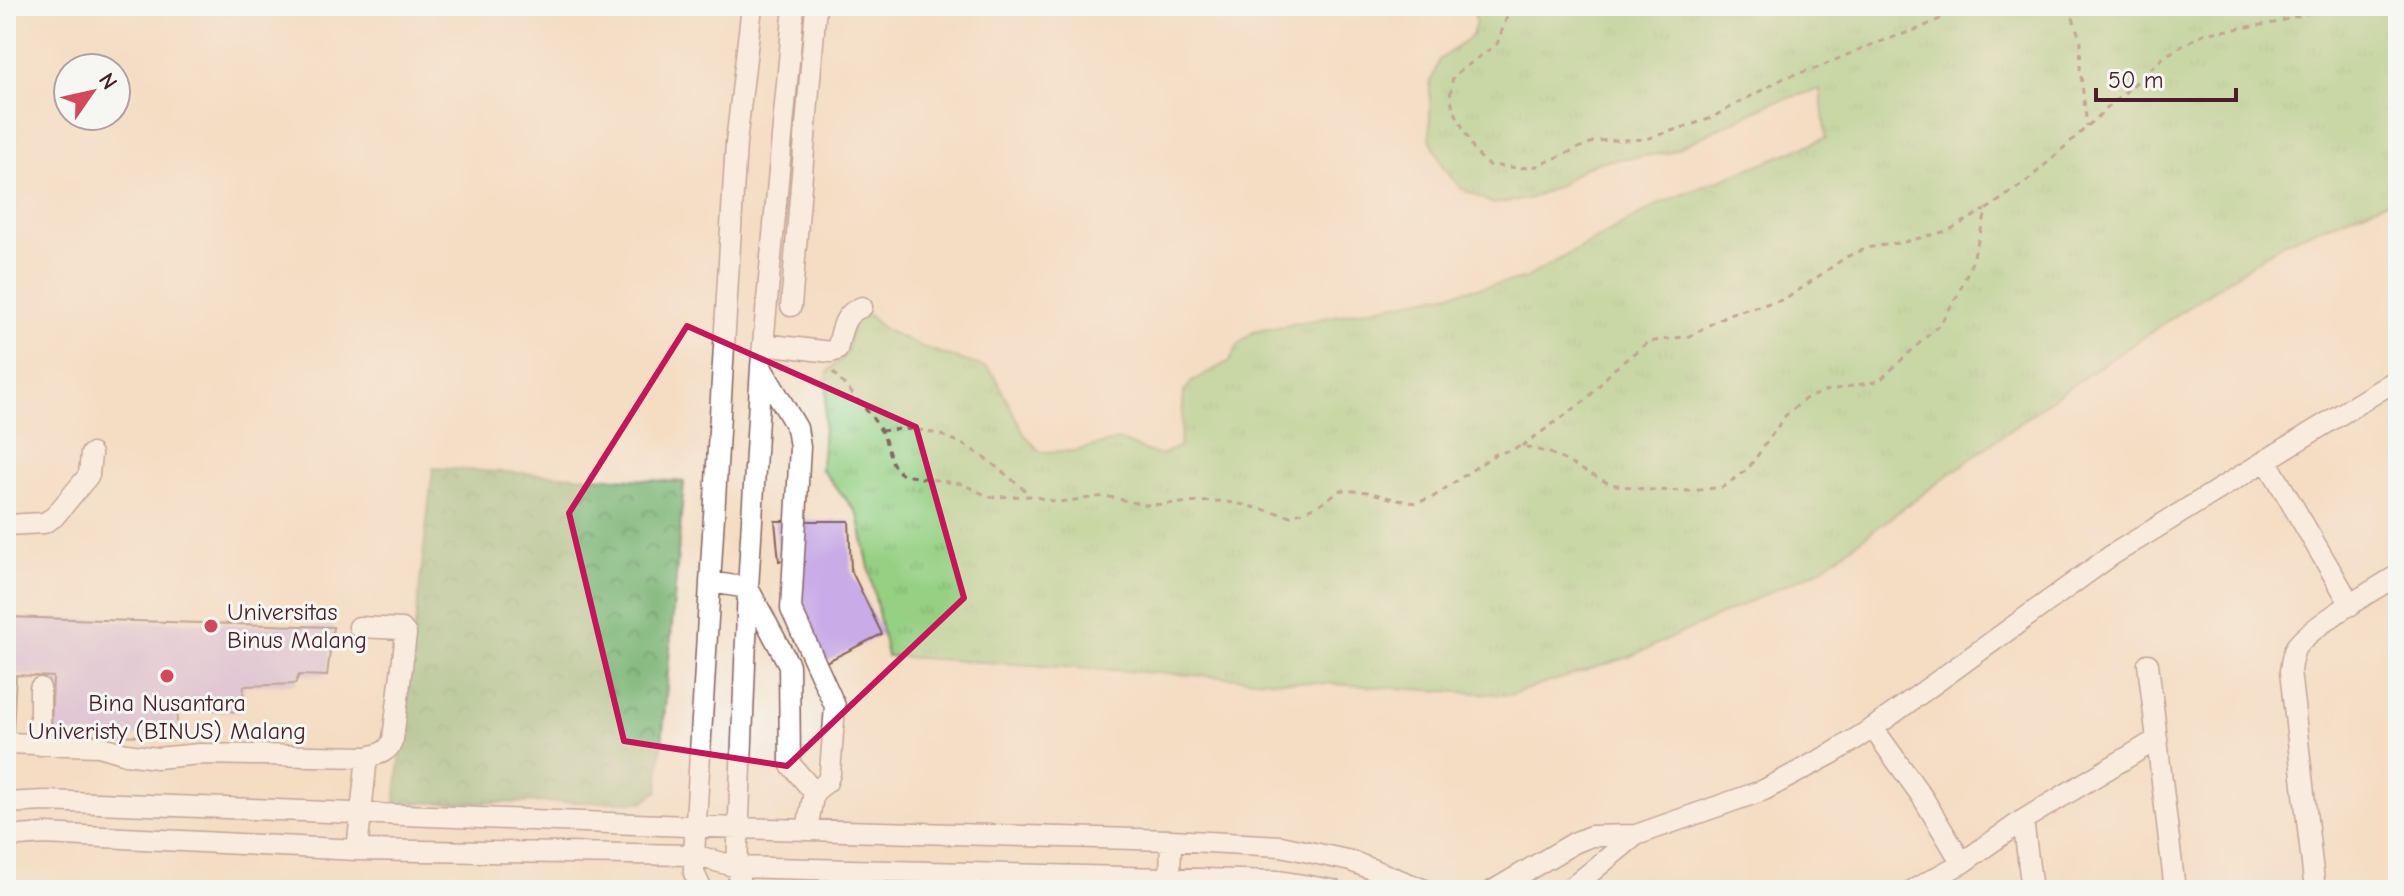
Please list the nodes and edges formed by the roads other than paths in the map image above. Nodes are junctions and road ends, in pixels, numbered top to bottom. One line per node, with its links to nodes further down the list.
1 (752, 6): 13 (street)
2 (794, 6): 6 (street)
3 (816, 6): 4 (street)
4 (791, 306)
5 (862, 307): 6 (street)
6 (763, 344): 7 (street)
7 (761, 367): 14 (street); 24 (street)
8 (2398, 379): 10 (street)
9 (91, 454): 11 (street)
10 (2266, 460): 15 (street); 19 (street)
11 (6, 525)
12 (2398, 575): 15 (street)
13 (710, 582): 14 (street); 29 (street)
14 (748, 588): 24 (street); 30 (street)
15 (2351, 605): 50 (street)
16 (359, 627): 23 (street)
17 (2148, 664): 20 (street)
18 (40, 688): 22 (street)
19 (1873, 728): 33 (street); 38 (street)
20 (2156, 740): 28 (street); 49 (street)
21 (6, 743): 22 (street)
22 (40, 745): 23 (street)
23 (367, 757): 27 (street)
24 (814, 792): 31 (street)
25 (45, 801): 26 (street); 27 (street); 32 (street)
26 (6, 803)
27 (361, 813): 29 (street); 36 (street)
28 (2023, 820): 38 (street); 48 (street)
29 (697, 826): 30 (street); 37 (street)
30 (739, 828): 31 (street); 39 (street)
31 (807, 829): 35 (street)
32 (45, 834): 34 (street); 36 (street)
33 (1636, 835): 45 (street); 46 (street)
34 (6, 837)
35 (1171, 840): 40 (street); 44 (street)
36 (357, 850): 37 (street)
37 (694, 855): 39 (street); 41 (street)
38 (1962, 863): 47 (street)
39 (737, 867): 40 (street); 42 (street)
40 (1170, 880): 43 (street)
41 (702, 890)
42 (741, 890)
43 (1333, 890)
44 (1425, 890)
45 (1494, 890)
46 (1569, 890)
47 (1913, 890)
48 (2032, 890)
49 (2175, 890)
50 (2315, 890)

